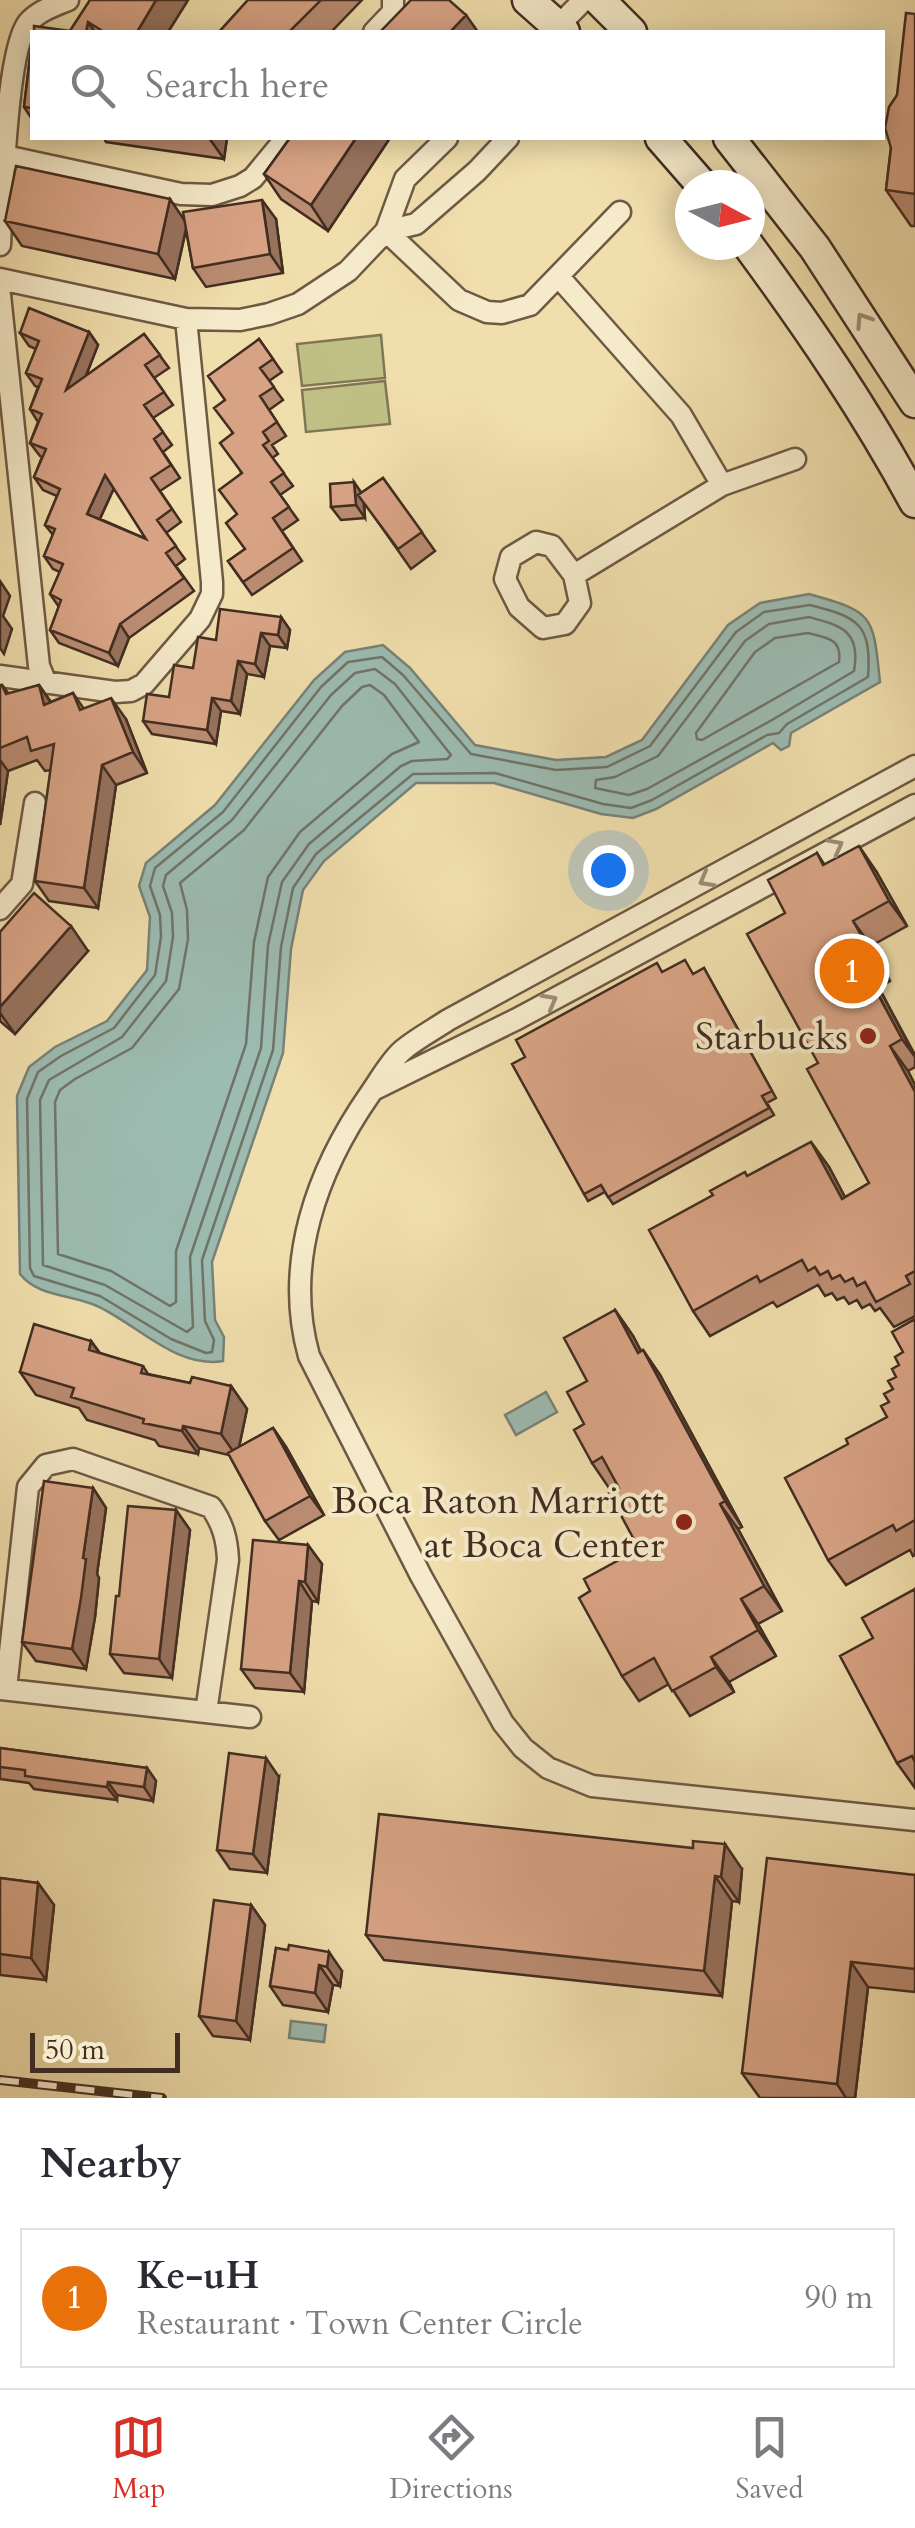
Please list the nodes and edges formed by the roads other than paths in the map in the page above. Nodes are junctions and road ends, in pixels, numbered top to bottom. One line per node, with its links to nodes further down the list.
1 (68, 0): 13 (street)
2 (393, 0): 5 (street)
3 (528, 0): 6 (main road)
4 (584, 0): 7 (street)
5 (376, 30)
6 (557, 30)
7 (559, 30)
8 (284, 140): 13 (street)
9 (445, 140): 16 (street)
10 (506, 140): 16 (street)
11 (663, 140): 14 (main road)
12 (730, 140): 23 (main road, one-way to 12)
13 (4, 156): 17 (street)
14 (689, 170)
15 (620, 212): 19 (street)
16 (386, 231): 19 (street); 22 (street)
17 (0, 244)
18 (759, 260): 26 (main road)
19 (558, 276): 25 (street)
20 (0, 278): 22 (street)
21 (0, 295): 29 (street)
22 (186, 318): 29 (street)
23 (915, 402)
24 (795, 459): 25 (street)
25 (722, 485): 27 (street)
26 (915, 502)
27 (574, 575)
28 (0, 676): 29 (street)
29 (46, 683)
30 (915, 766): 34 (street, one-way to 34)
31 (35, 804): 33 (street)
32 (915, 805): 34 (street, one-way to 32)
33 (5, 899)
34 (373, 1090): 38 (street)
35 (3, 1689): 36 (street); 36 (street)
36 (206, 1712): 37 (street)
37 (250, 1717)
38 (915, 1820)

